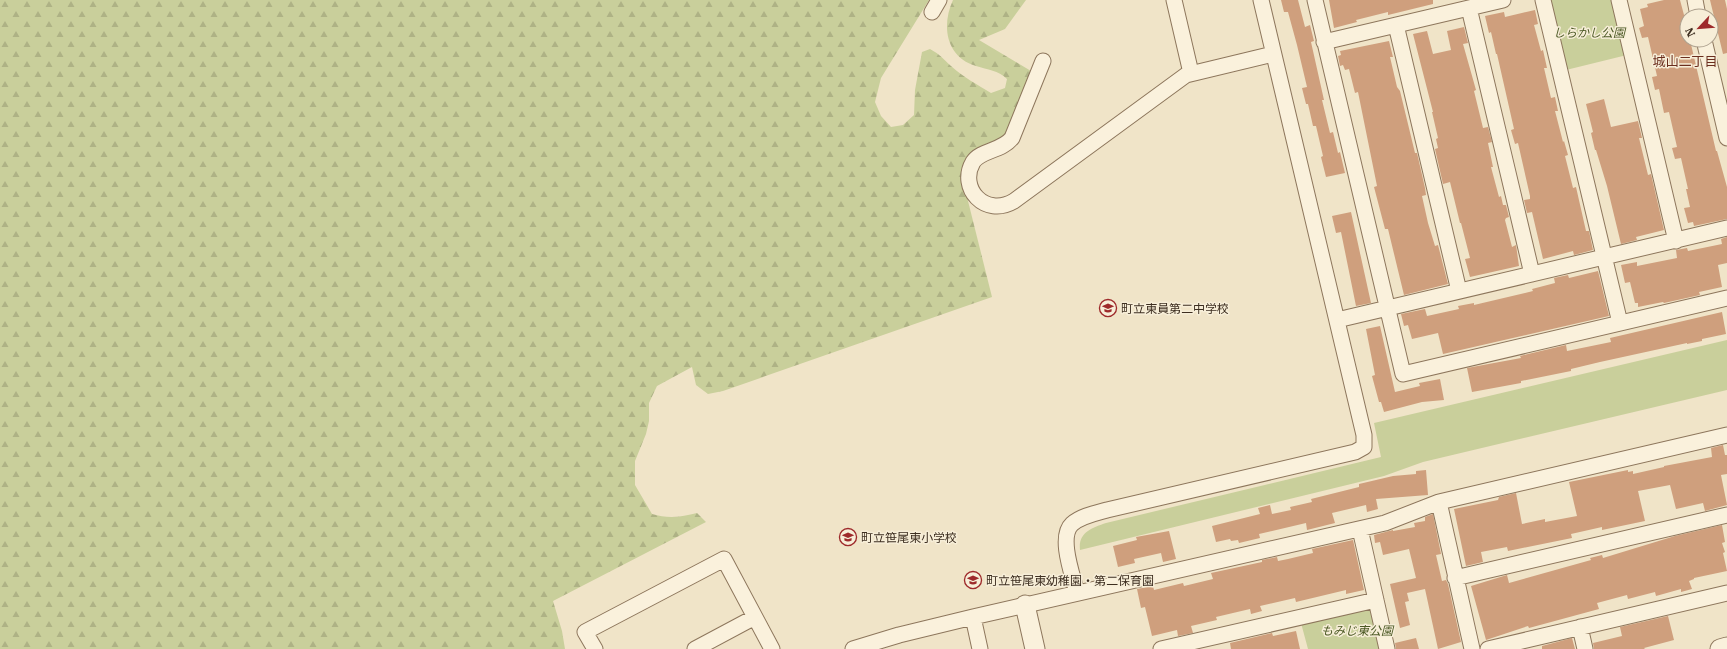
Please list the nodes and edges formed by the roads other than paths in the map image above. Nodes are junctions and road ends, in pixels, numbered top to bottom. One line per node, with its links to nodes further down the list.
1 (1174, 0): 13 (street)
2 (1261, 0): 11 (street)
3 (1315, 0): 9 (street)
4 (1503, 0): 7 (street)
5 (1543, 0): 17 (street)
6 (1619, 0): 16 (street)
7 (1468, 8): 8 (street); 18 (street)
8 (1396, 25): 9 (street); 19 (street)
9 (1324, 42): 21 (street)
10 (1706, 48): 14 (street)
11 (1273, 54): 13 (street); 22 (street)
12 (1043, 61): 13 (street)
13 (1191, 73)
14 (1727, 138)
15 (1727, 228): 16 (street)
16 (1676, 241): 17 (street)
17 (1605, 257): 18 (street); 23 (street)
18 (1532, 274): 19 (street)
19 (1459, 291): 21 (street)
20 (1727, 298): 23 (street)
21 (1387, 308): 22 (street); 23 (street)
22 (1337, 320): 29 (street)
23 (1620, 323)
24 (1727, 435): 25 (street)
25 (1438, 502): 27 (street); 28 (street)
26 (1727, 515): 28 (street)
27 (1360, 529): 29 (street); 31 (street)
28 (1455, 578): 45 (street)
29 (1077, 593): 32 (street)
30 (1727, 593): 35 (street)
31 (1376, 600): 43 (street); 44 (street)
32 (1025, 605): 34 (street); 42 (street)
33 (755, 617): 37 (street); 38 (street); 39 (street)
34 (973, 617): 40 (street); 41 (street)
35 (1580, 627): 46 (street); 47 (street)
36 (1727, 647): 48 (street)
37 (595, 649)
38 (695, 649)
39 (772, 649)
40 (853, 649)
41 (980, 649)
42 (1035, 649)
43 (1162, 649)
44 (1387, 649)
45 (1472, 649)
46 (1488, 649)
47 (1585, 649)
48 (1720, 649)

